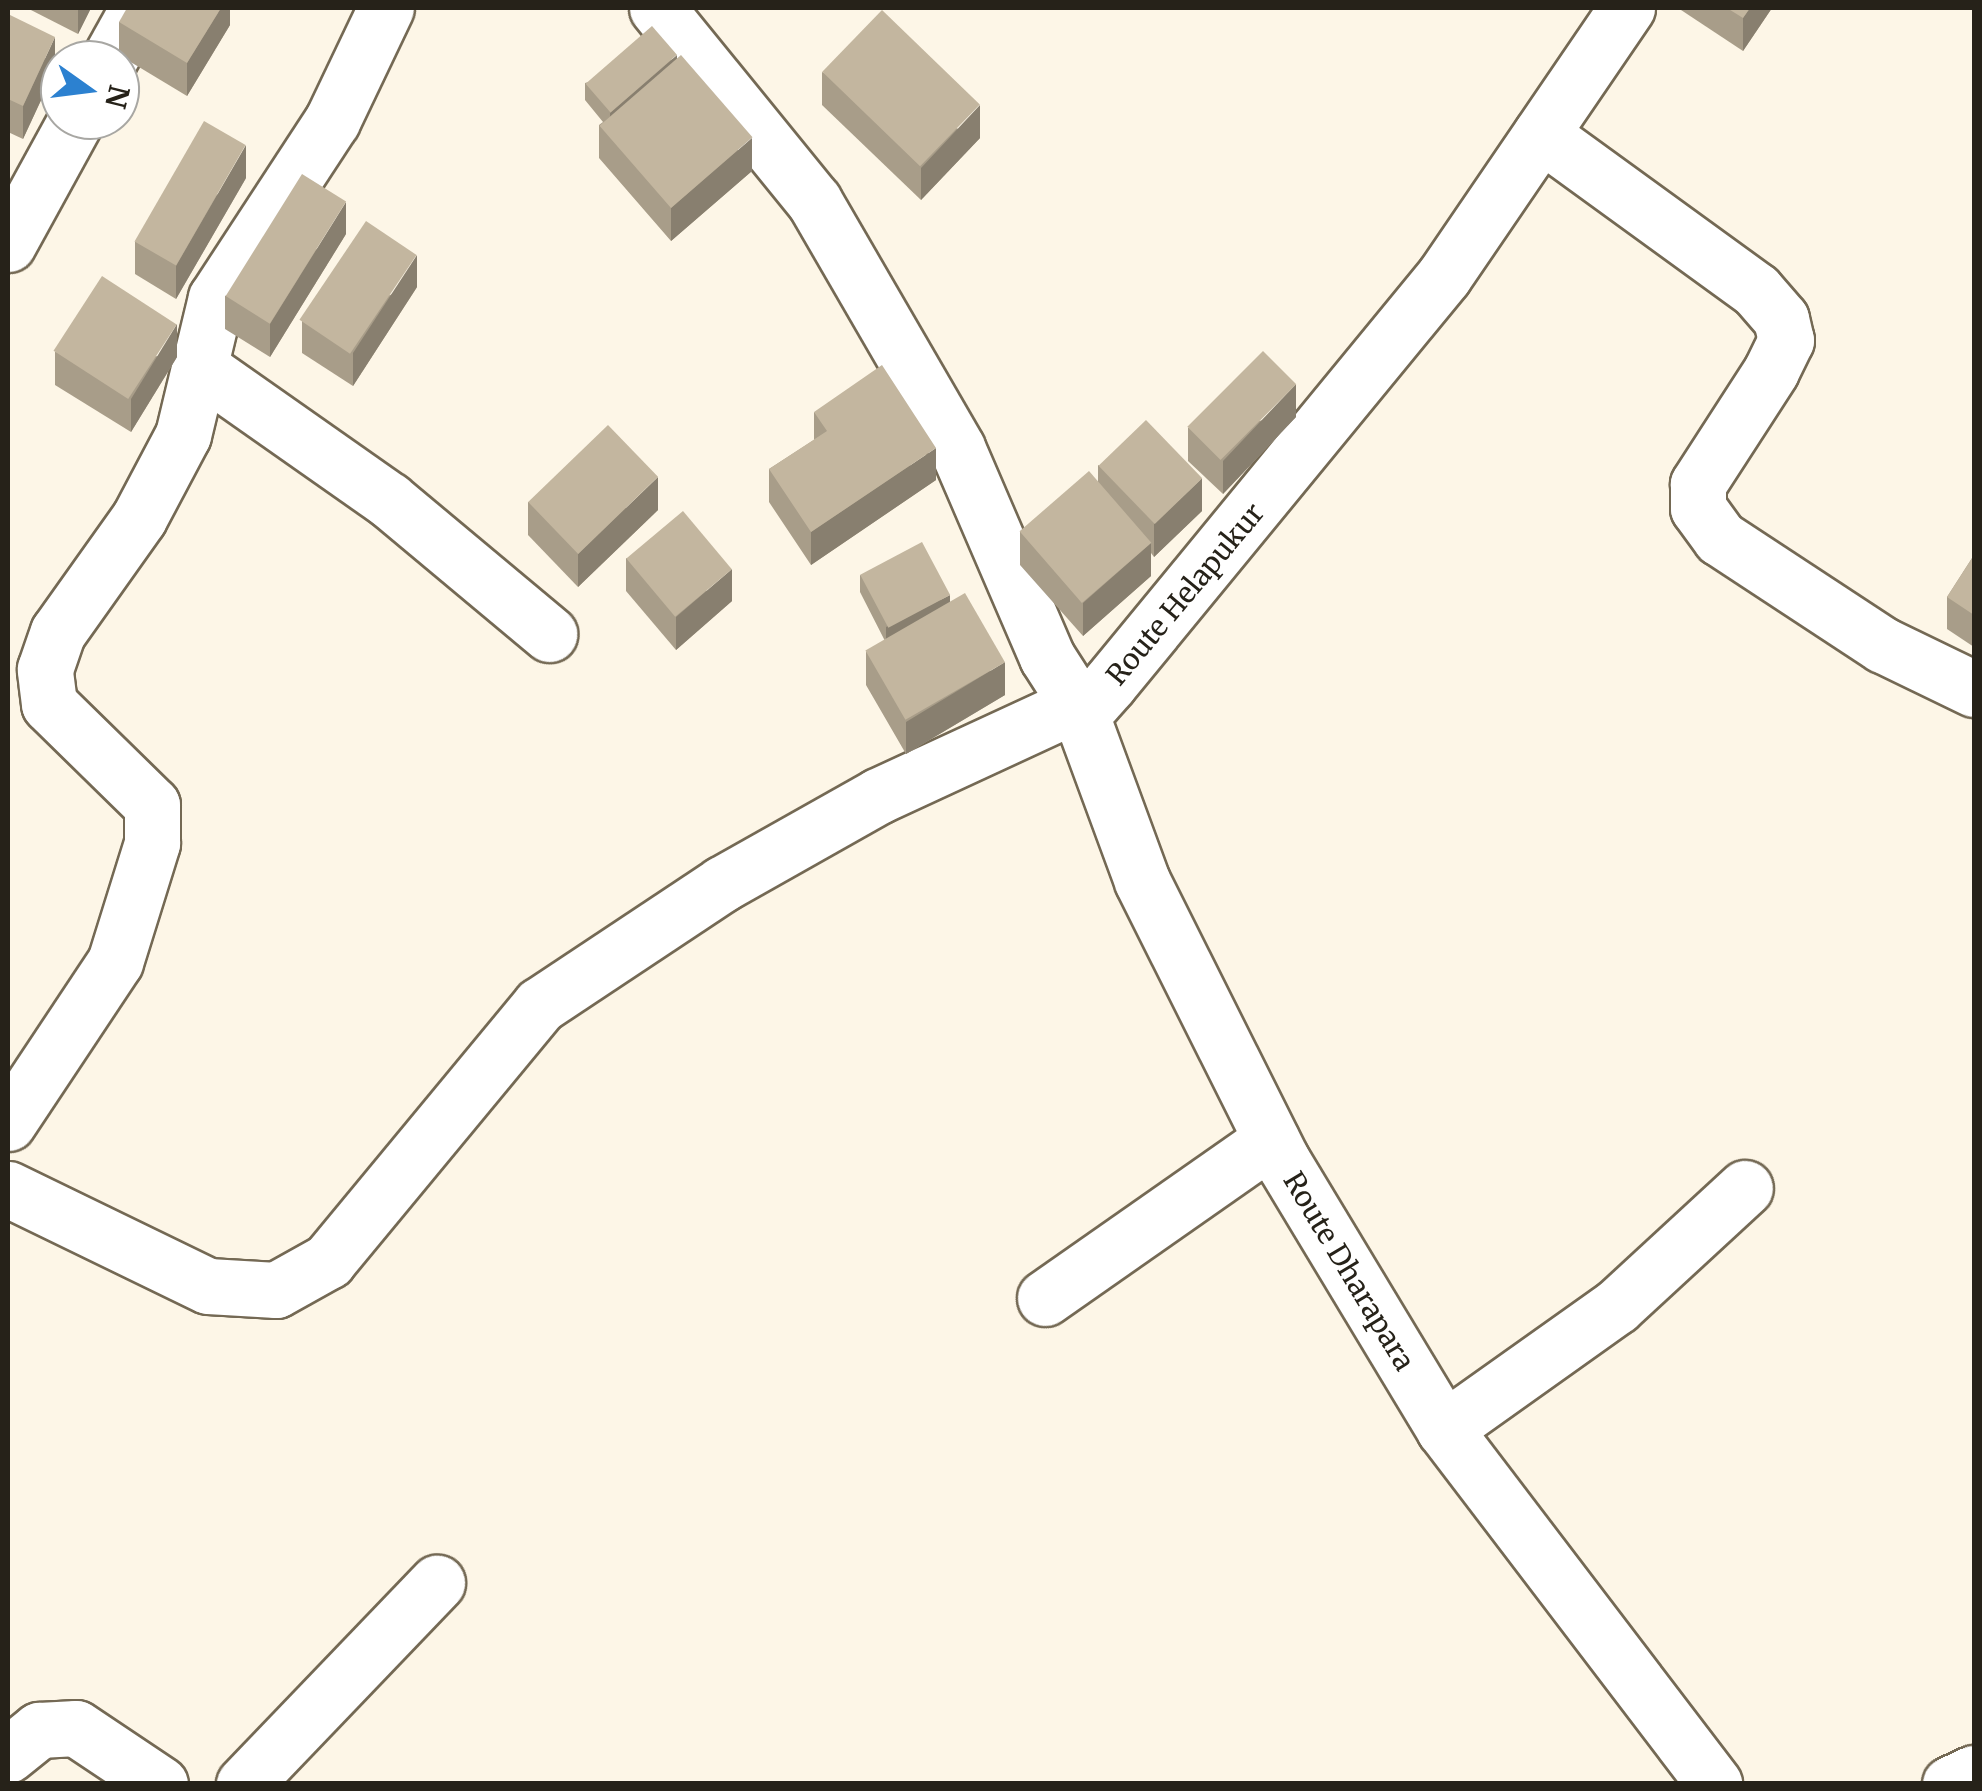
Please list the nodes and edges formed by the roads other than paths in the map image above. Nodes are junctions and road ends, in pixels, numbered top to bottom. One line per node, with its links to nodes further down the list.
1 (138, 8): 5 (street)
2 (386, 8): 9 (street)
3 (657, 8): 12 (street, Route Helapukur)
4 (1627, 8): 6 (street, Route Helapukur)
5 (120, 40)
6 (1541, 134): 11 (street); 12 (street, Route Helapukur)
7 (65, 140): 8 (street)
8 (8, 244)
9 (200, 368): 10 (street); 13 (street)
10 (549, 634)
11 (1974, 689)
12 (1077, 704): 14 (street, Route Dharapara); 16 (street)
13 (8, 1123)
14 (1271, 1140): 17 (street); 18 (street, Route Dharapara)
15 (1745, 1188): 18 (street)
16 (8, 1190)
17 (1045, 1298)
18 (1444, 1429): 24 (street, Route Dharapara)
19 (438, 1583): 23 (street)
20 (8, 1755): 22 (street)
21 (1974, 1772): 25 (street)
22 (160, 1784)
23 (244, 1784)
24 (1714, 1784)
25 (1950, 1784)

